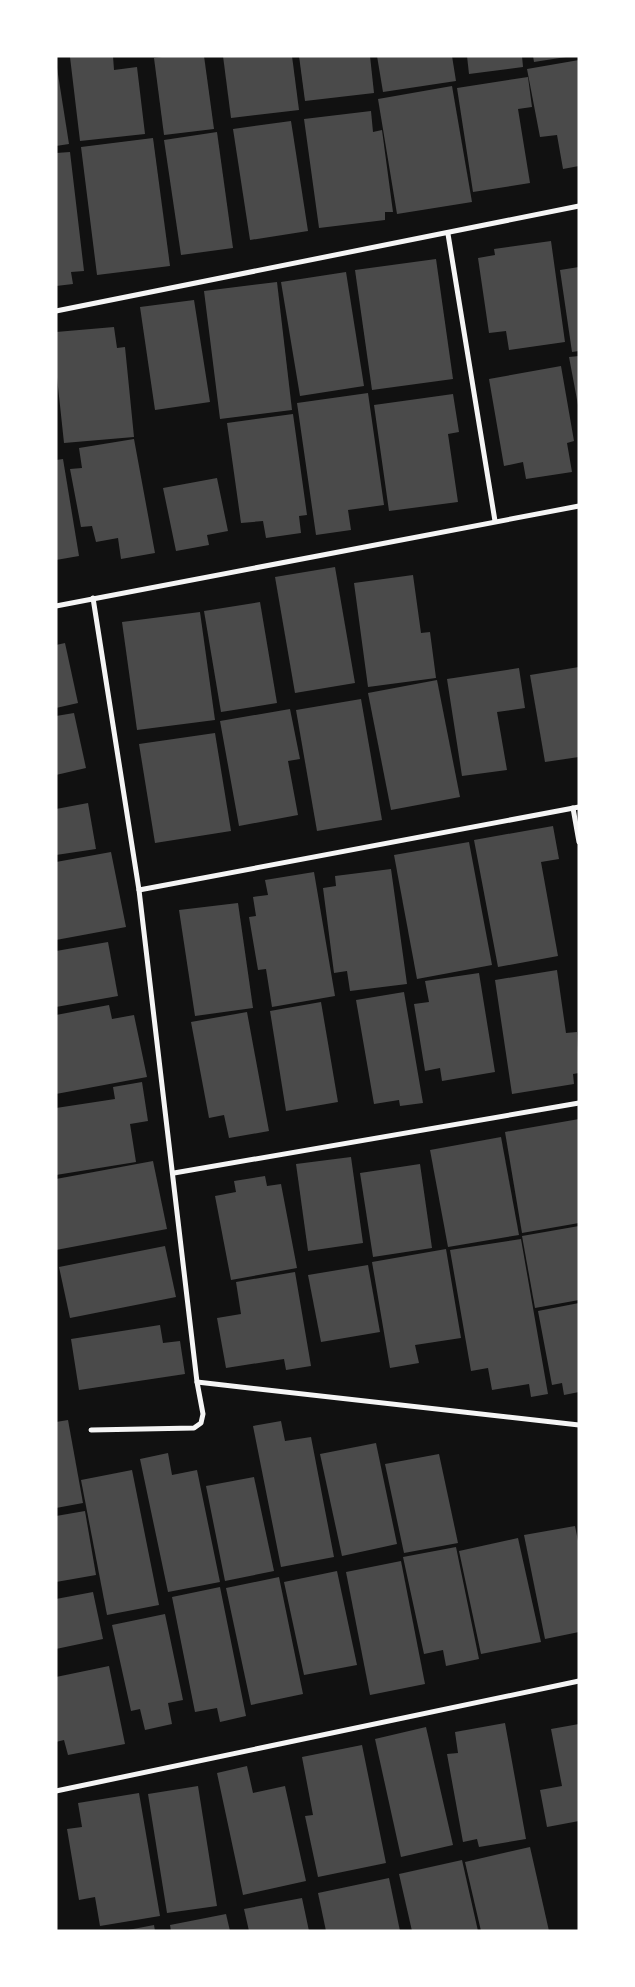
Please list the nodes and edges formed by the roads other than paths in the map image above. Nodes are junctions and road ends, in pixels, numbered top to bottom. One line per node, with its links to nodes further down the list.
1 (579, 206): 2 (street)
2 (448, 234): 3 (street); 5 (street)
3 (56, 311)
4 (579, 506): 5 (street)
5 (496, 521): 6 (street)
6 (93, 598): 7 (street); 10 (street)
7 (56, 606)
8 (576, 808): 9 (street); 10 (street)
9 (579, 842)
10 (139, 890): 12 (street)
11 (579, 1103): 12 (street)
12 (174, 1173): 13 (street)
13 (197, 1382): 14 (street); 15 (street)
14 (579, 1424)
15 (91, 1430)
16 (579, 1681): 17 (street)
17 (56, 1791)

